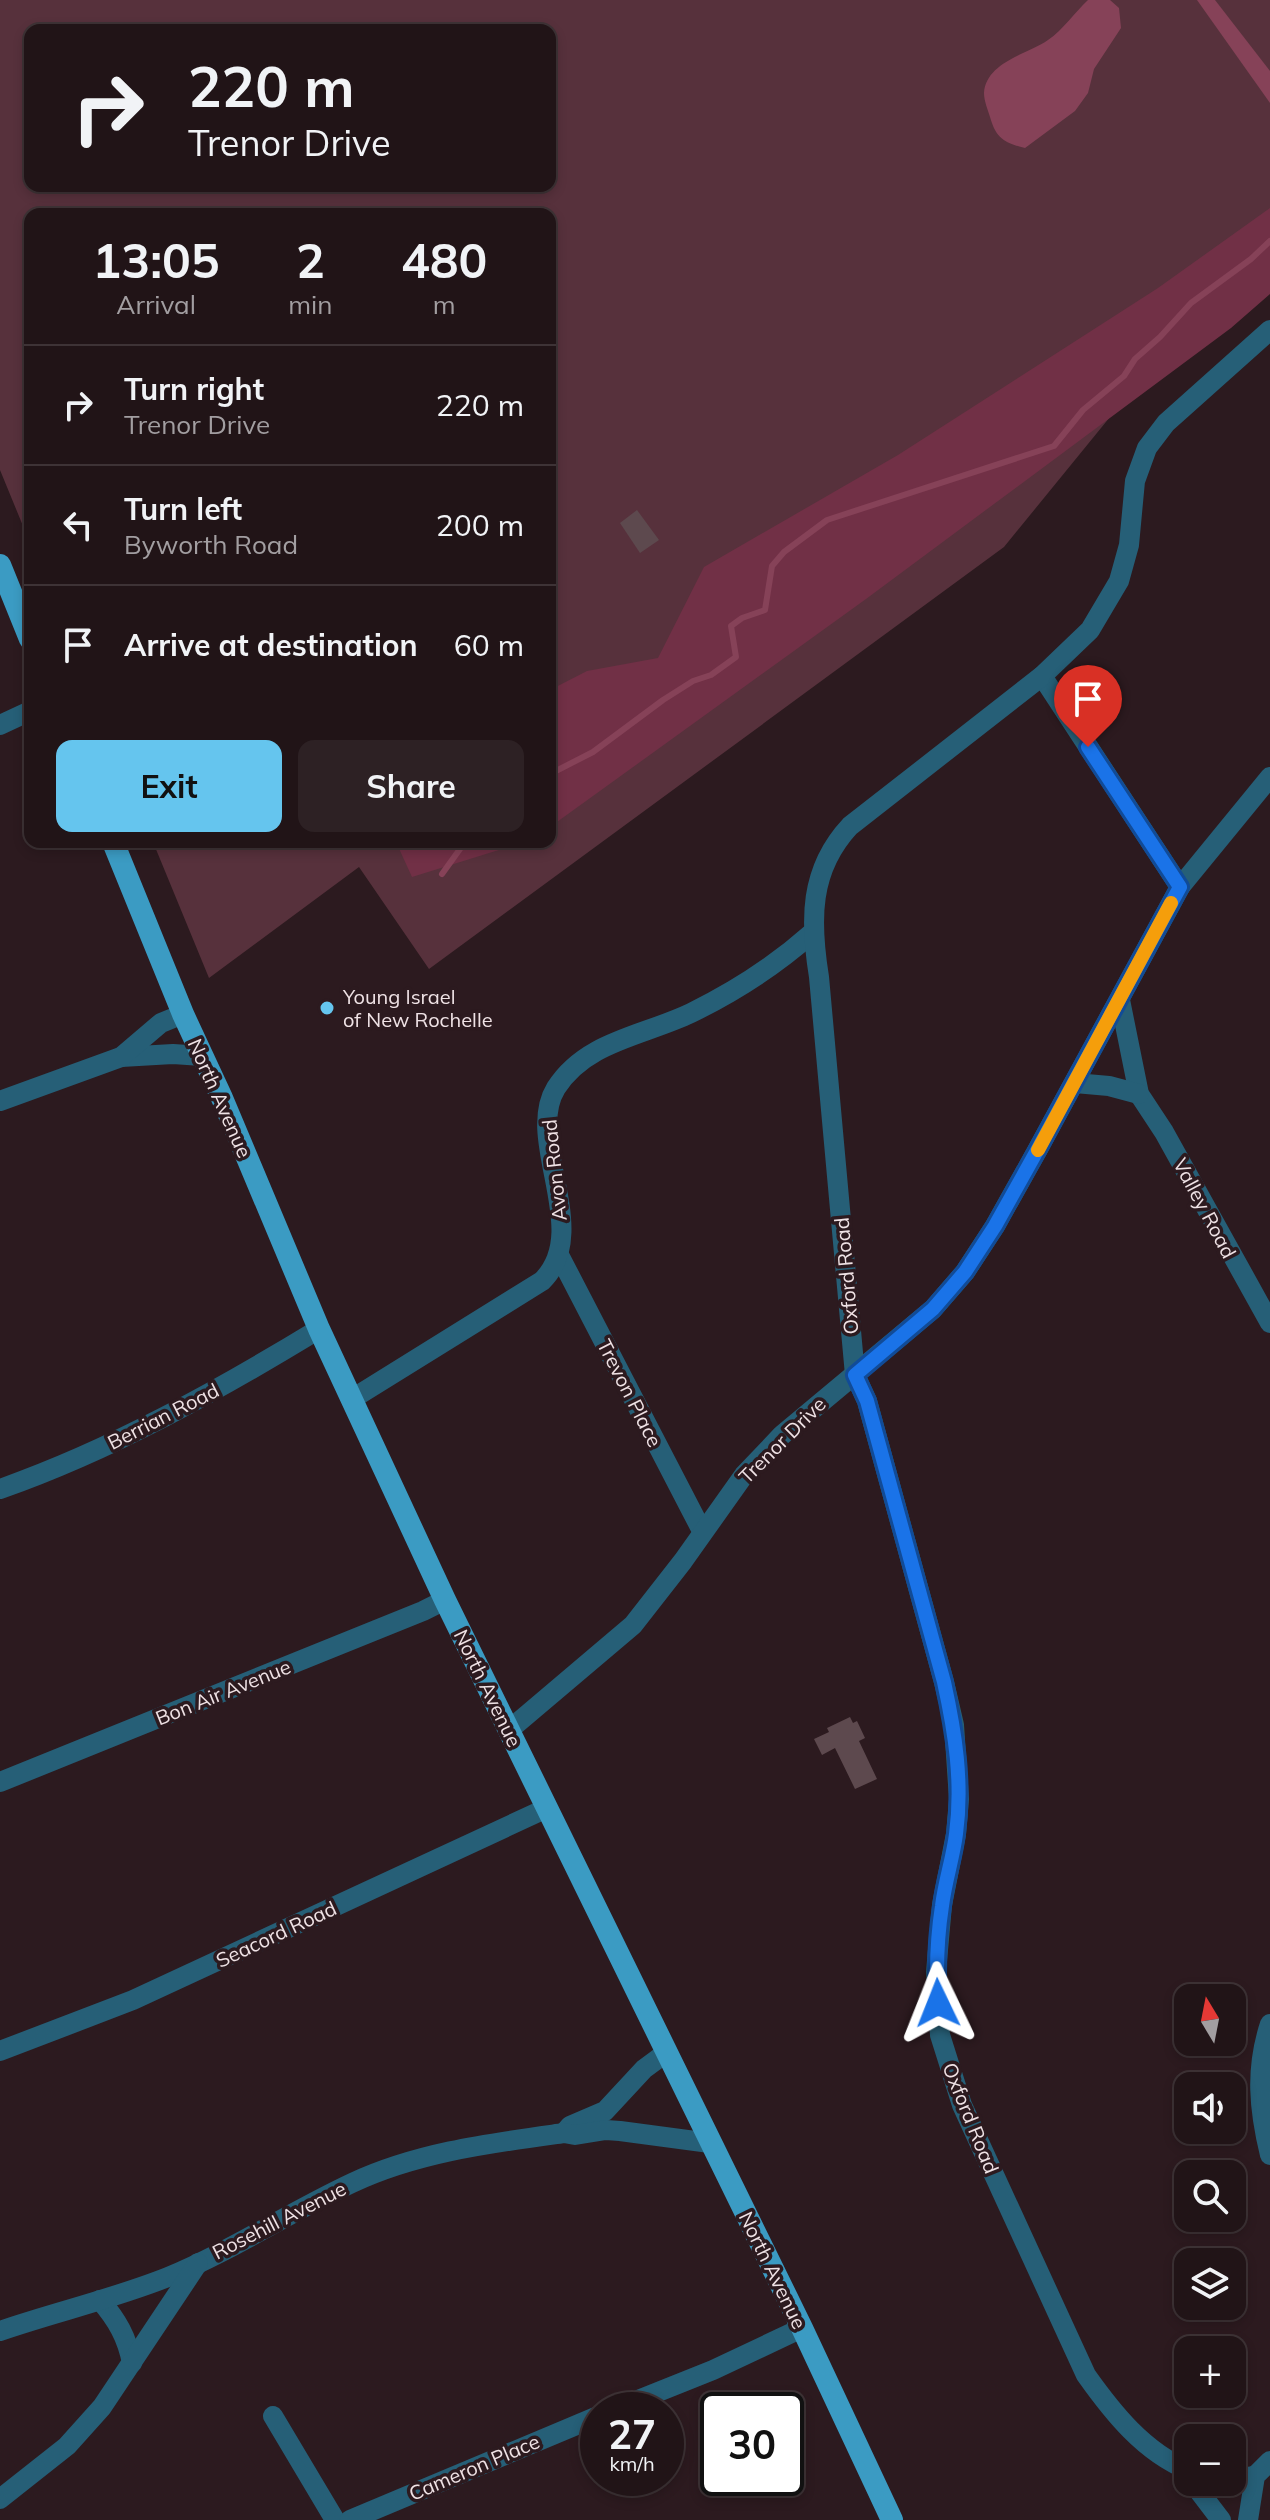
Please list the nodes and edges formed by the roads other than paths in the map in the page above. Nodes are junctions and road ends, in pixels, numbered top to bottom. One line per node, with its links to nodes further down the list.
1 (1270, 330): 4 (street, Oxford Road)
2 (0, 565): 3 (main road)
3 (24, 624)
4 (1042, 676): 9 (street); 10 (street, Oxford Road)
5 (24, 714): 6 (street)
6 (0, 725)
7 (1270, 777): 9 (street, Trenor Drive)
8 (115, 848): 12 (main road, North Avenue)
9 (1180, 887): 11 (street, Trenor Drive)
10 (812, 933): 18 (street, Avon Road); 21 (street, Oxford Road)
11 (1120, 1000): 15 (street, Trenor Drive); 16 (street, Valley Road)
12 (183, 1014): 13 (main road, North Avenue); 14 (street)
13 (202, 1056): 14 (street); 20 (main road, North Avenue)
14 (121, 1057): 17 (street)
15 (1075, 1083): 16 (street); 21 (street, Trenor Drive)
16 (1139, 1094): 19 (street, Valley Road)
17 (0, 1101)
18 (559, 1255): 22 (street); 24 (street, Trevon Place)
19 (1270, 1323)
20 (319, 1329): 22 (main road, North Avenue); 23 (street, Berrian Road)
21 (855, 1375): 24 (street, Trenor Drive); 43 (street, Oxford Road)
22 (352, 1399): 25 (main road, North Avenue)
23 (0, 1489)
24 (702, 1531): 26 (street, Trenor Drive)
25 (445, 1600): 26 (main road, North Avenue); 27 (street, Bon Air Avenue)
26 (509, 1730): 28 (main road, North Avenue)
27 (0, 1782)
28 (547, 1808): 30 (street, Seacord Road); 31 (main road, North Avenue)
29 (1270, 2024): 34 (street)
30 (0, 2051)
31 (667, 2052): 32 (street, Rosehill Avenue); 33 (main road, North Avenue)
32 (564, 2133): 33 (street, Rosehill Avenue); 35 (street, Rosehill Avenue)
33 (710, 2143): 37 (main road, North Avenue)
34 (1270, 2155)
35 (201, 2260): 36 (street, Rosehill Avenue); 39 (street)
36 (100, 2300): 38 (street, Rosehill Avenue); 39 (street)
37 (802, 2328): 40 (street); 49 (main road, North Avenue)
38 (0, 2331)
39 (132, 2363): 46 (street)
40 (658, 2392)
41 (273, 2416): 47 (street)
42 (580, 2424): 48 (street, Cameron Place)
43 (1174, 2464)
44 (1262, 2468): 51 (street)
45 (1204, 2496): 50 (street, Oxford Road)
46 (0, 2499)
47 (335, 2520)
48 (350, 2520)
49 (892, 2520)
50 (1221, 2520)
51 (1248, 2520)

